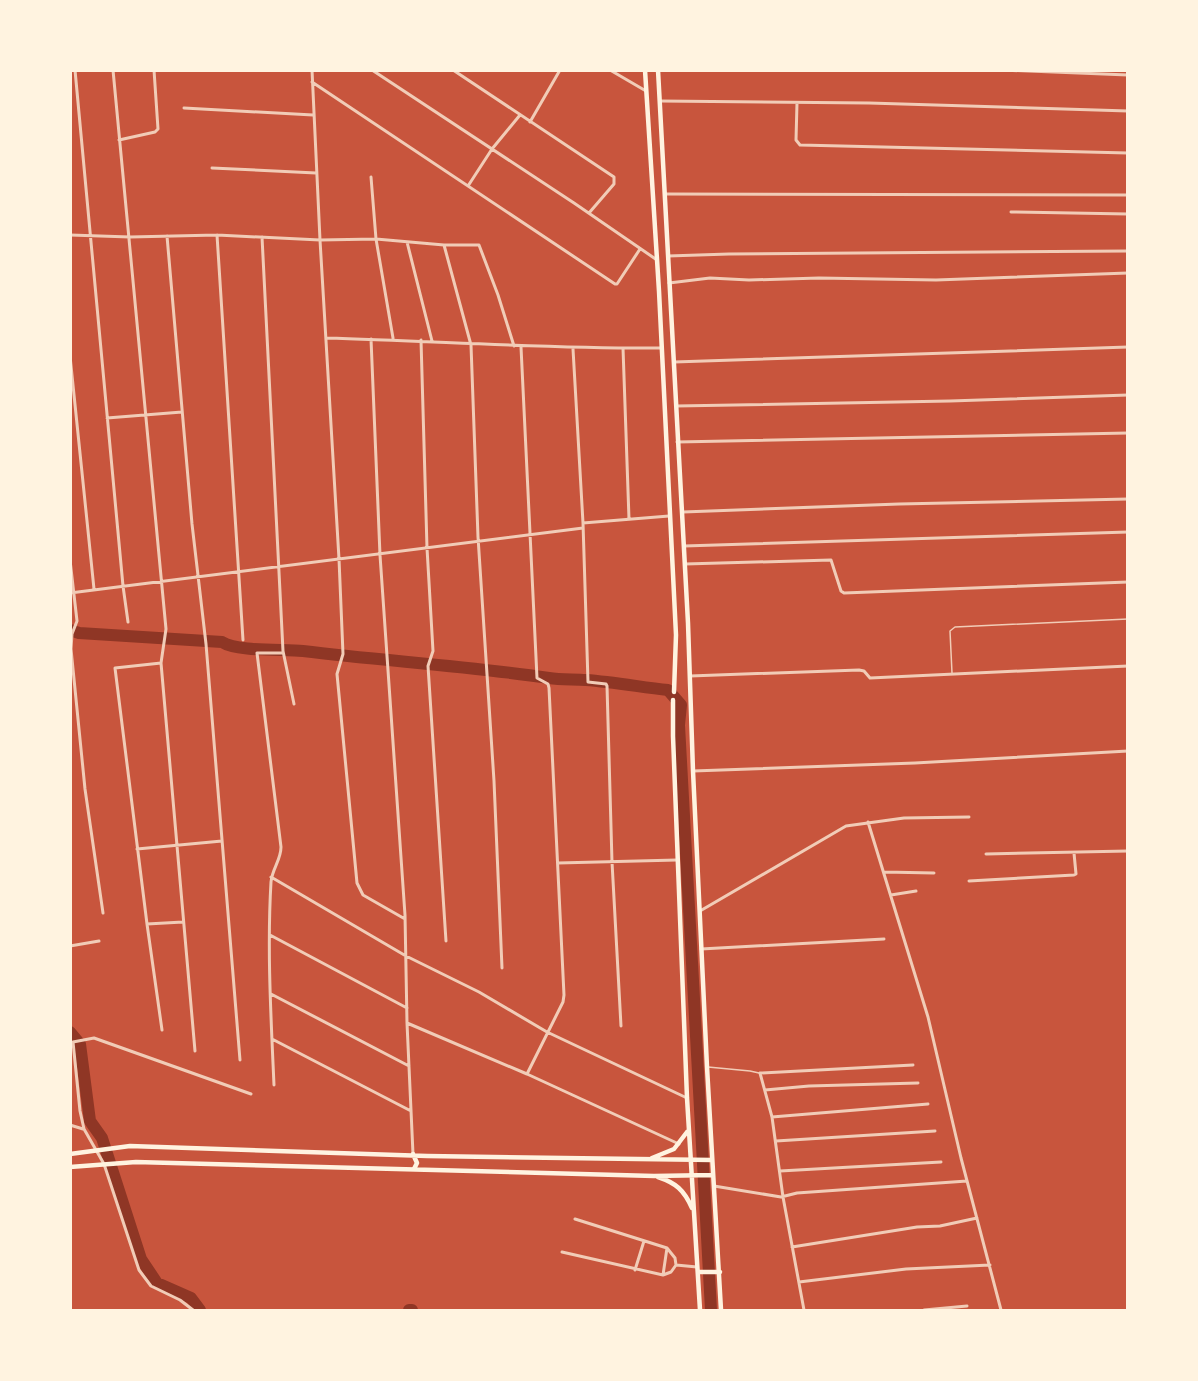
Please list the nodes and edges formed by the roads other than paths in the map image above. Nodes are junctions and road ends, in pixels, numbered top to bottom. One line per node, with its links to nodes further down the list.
1 (75, 70): 35 (street)
2 (113, 70): 22 (street)
3 (154, 70): 22 (street)
4 (312, 70): 13 (street)
5 (372, 70): 23 (street)
6 (453, 70): 20 (street)
7 (560, 70): 21 (street)
8 (610, 70): 14 (street)
9 (645, 70): 14 (main road)
10 (658, 70): 15 (main road)
11 (1002, 70): 12 (street)
12 (1128, 75)
13 (312, 82): 19 (street); 28 (street)
14 (646, 91): 47 (main road)
15 (660, 101): 16 (street); 29 (main road)
16 (797, 103): 18 (street); 24 (street)
17 (184, 108): 19 (street)
18 (1128, 111)
19 (313, 115): 26 (street)
20 (520, 115): 21 (street); 23 (street)
21 (530, 122): 32 (street)
22 (118, 140): 38 (street)
23 (492, 149): 28 (street); 32 (street)
24 (1128, 153)
25 (212, 168): 26 (street)
26 (316, 173): 41 (street)
27 (371, 177): 40 (street)
28 (468, 186): 44 (street)
29 (665, 194): 30 (street); 46 (main road)
30 (1128, 195)
31 (1011, 212): 33 (street)
32 (589, 213): 44 (street)
33 (1128, 214)
34 (70, 235): 35 (street)
35 (89, 235): 38 (street); 68 (street)
36 (217, 235): 37 (street); 39 (street); 91 (street)
37 (167, 236): 38 (street); 66 (street)
38 (130, 237): 67 (street)
39 (262, 237): 41 (street); 90 (street)
40 (376, 239): 41 (street); 42 (street); 52 (street)
41 (320, 240): 50 (street)
42 (407, 242): 43 (street); 54 (street)
43 (444, 245): 55 (street); 56 (street)
44 (639, 249): 47 (street)
45 (1128, 251): 46 (street)
46 (668, 256): 49 (main road)
47 (657, 260): 60 (main road)
48 (1128, 273): 49 (street)
49 (669, 283): 63 (main road)
50 (326, 338): 51 (street); 87 (street)
51 (371, 339): 52 (street); 86 (street)
52 (393, 339): 53 (street)
53 (421, 340): 54 (street); 85 (street)
54 (432, 341): 55 (street)
55 (471, 345): 56 (street); 83 (street)
56 (514, 346): 57 (street)
57 (521, 347): 61 (street); 82 (street)
58 (1128, 347): 63 (street)
59 (623, 348): 60 (street); 61 (street); 78 (street)
60 (661, 348): 71 (main road)
61 (573, 349): 79 (street)
62 (70, 356): 96 (street)
63 (674, 362): 65 (main road)
64 (1128, 395): 65 (street)
65 (675, 406): 70 (main road)
66 (182, 412): 67 (street); 92 (street)
67 (146, 415): 68 (street); 93 (street)
68 (107, 418): 95 (street)
69 (1128, 433): 70 (street)
70 (677, 442): 72 (main road)
71 (666, 460): 72 (main road); 74 (main road)
72 (678, 460): 73 (main road)
73 (679, 476): 74 (main road); 76 (main road)
74 (667, 477): 77 (main road)
75 (1128, 499): 76 (street)
76 (682, 512): 84 (main road)
77 (669, 516): 78 (street); 107 (main road)
78 (629, 519): 79 (street)
79 (583, 523): 80 (street)
80 (583, 528): 82 (street); 121 (street)
81 (1128, 532): 84 (street)
82 (530, 534): 83 (street); 122 (street)
83 (478, 542): 85 (street); 141 (street)
84 (684, 546): 89 (main road)
85 (427, 548): 86 (street); 137 (street)
86 (380, 555): 87 (street); 131 (street)
87 (339, 559): 90 (street); 131 (street)
88 (70, 560): 97 (street)
89 (685, 564): 94 (street); 106 (main road)
90 (278, 567): 91 (street); 102 (street)
91 (237, 571): 92 (street); 101 (street)
92 (198, 578): 93 (street); 114 (street)
93 (162, 582): 95 (street); 103 (street)
94 (1128, 582)
95 (123, 586): 96 (street); 99 (street)
96 (93, 589): 97 (street)
97 (73, 593): 100 (street)
98 (1128, 619): 105 (lane)
99 (128, 622)
100 (73, 632): 130 (street)
101 (243, 640)
102 (283, 650): 109 (street); 125 (street)
103 (161, 663): 115 (street); 116 (street)
104 (1128, 666): 105 (street)
105 (952, 674): 106 (street)
106 (690, 676): 111 (main road)
107 (674, 692)
108 (673, 700): 120 (main road)
109 (294, 704)
110 (1128, 751): 111 (street)
111 (693, 771): 129 (main road)
112 (969, 817): 113 (street)
113 (868, 822): 123 (street); 129 (street)
114 (222, 841): 115 (street); 151 (street)
115 (176, 845): 116 (street); 132 (street)
116 (137, 849): 133 (street)
117 (1128, 851): 118 (street)
118 (1074, 853): 119 (street); 126 (street)
119 (986, 854)
120 (677, 860): 121 (street); 161 (main road)
121 (612, 862): 122 (street); 145 (street)
122 (558, 863): 147 (street)
123 (884, 872): 124 (street); 128 (street)
124 (934, 873)
125 (271, 877): 134 (street); 140 (street)
126 (969, 881)
127 (916, 891): 128 (street)
128 (891, 895): 187 (street)
129 (699, 911): 139 (main road)
130 (102, 913)
131 (405, 920): 140 (street)
132 (183, 922): 133 (street); 150 (street)
133 (147, 924): 146 (street)
134 (270, 935): 142 (street); 143 (street)
135 (884, 939): 139 (street)
136 (99, 941): 138 (street)
137 (446, 941)
138 (70, 946)
139 (701, 949): 154 (main road)
140 (406, 956): 143 (street); 147 (street)
141 (502, 968)
142 (271, 994): 148 (street); 153 (street)
143 (407, 1008): 144 (street)
144 (407, 1023): 153 (street); 156 (street)
145 (621, 1026)
146 (162, 1030)
147 (547, 1032): 156 (street); 161 (street)
148 (272, 1039): 158 (street); 163 (street)
149 (73, 1041): 160 (street); 166 (street)
150 (195, 1051)
151 (240, 1060)
152 (913, 1065): 155 (street)
153 (409, 1066): 163 (street)
154 (707, 1067): 155 (lane); 177 (main road)
155 (760, 1073): 159 (street)
156 (527, 1074): 170 (street)
157 (918, 1083): 159 (street)
158 (274, 1085)
159 (765, 1090): 164 (street)
160 (251, 1094)
161 (687, 1098): 167 (main road)
162 (928, 1104): 164 (street)
163 (411, 1111): 173 (street)
164 (772, 1117): 169 (street)
165 (70, 1125): 166 (street)
166 (84, 1129): 171 (street)
167 (688, 1129): 170 (main road); 176 (main road)
168 (935, 1131): 169 (street)
169 (776, 1141): 183 (street)
170 (679, 1144): 175 (main road)
171 (98, 1149): 172 (main road); 173 (main road); 179 (street)
172 (70, 1154)
173 (413, 1154): 174 (main road); 182 (main road)
174 (427, 1155): 175 (main road); 181 (main road)
175 (647, 1160): 176 (main road)
176 (693, 1160): 177 (main road); 184 (main road)
177 (710, 1160): 185 (main road)
178 (941, 1162): 183 (street)
179 (106, 1164): 180 (main road); 182 (main road); 206 (street)
180 (70, 1167)
181 (426, 1168): 182 (main road); 186 (main road)
182 (414, 1169)
183 (780, 1171): 189 (street)
184 (694, 1175): 185 (main road); 186 (main road); 190 (main road)
185 (711, 1175): 188 (main road)
186 (654, 1176): 190 (main road)
187 (968, 1181): 189 (street); 191 (street)
188 (714, 1186): 189 (street); 201 (main road)
189 (783, 1197): 194 (street)
190 (693, 1210): 200 (main road)
191 (977, 1218): 194 (street); 198 (street)
192 (575, 1219): 193 (street)
193 (644, 1241): 195 (street); 199 (street)
194 (792, 1247): 203 (street)
195 (668, 1248): 197 (street); 202 (street)
196 (562, 1252): 199 (street)
197 (676, 1265): 200 (street); 202 (street)
198 (990, 1265): 203 (street); 211 (street)
199 (635, 1270): 202 (street)
200 (699, 1271): 201 (main road); 207 (main road)
201 (717, 1272): 208 (main road)
202 (663, 1275)
203 (799, 1282): 209 (street)
204 (968, 1306): 205 (street)
205 (959, 1309): 210 (street)
206 (193, 1311)
207 (700, 1311)
208 (722, 1311)
209 (804, 1311)
210 (924, 1311)
211 (1002, 1311)

